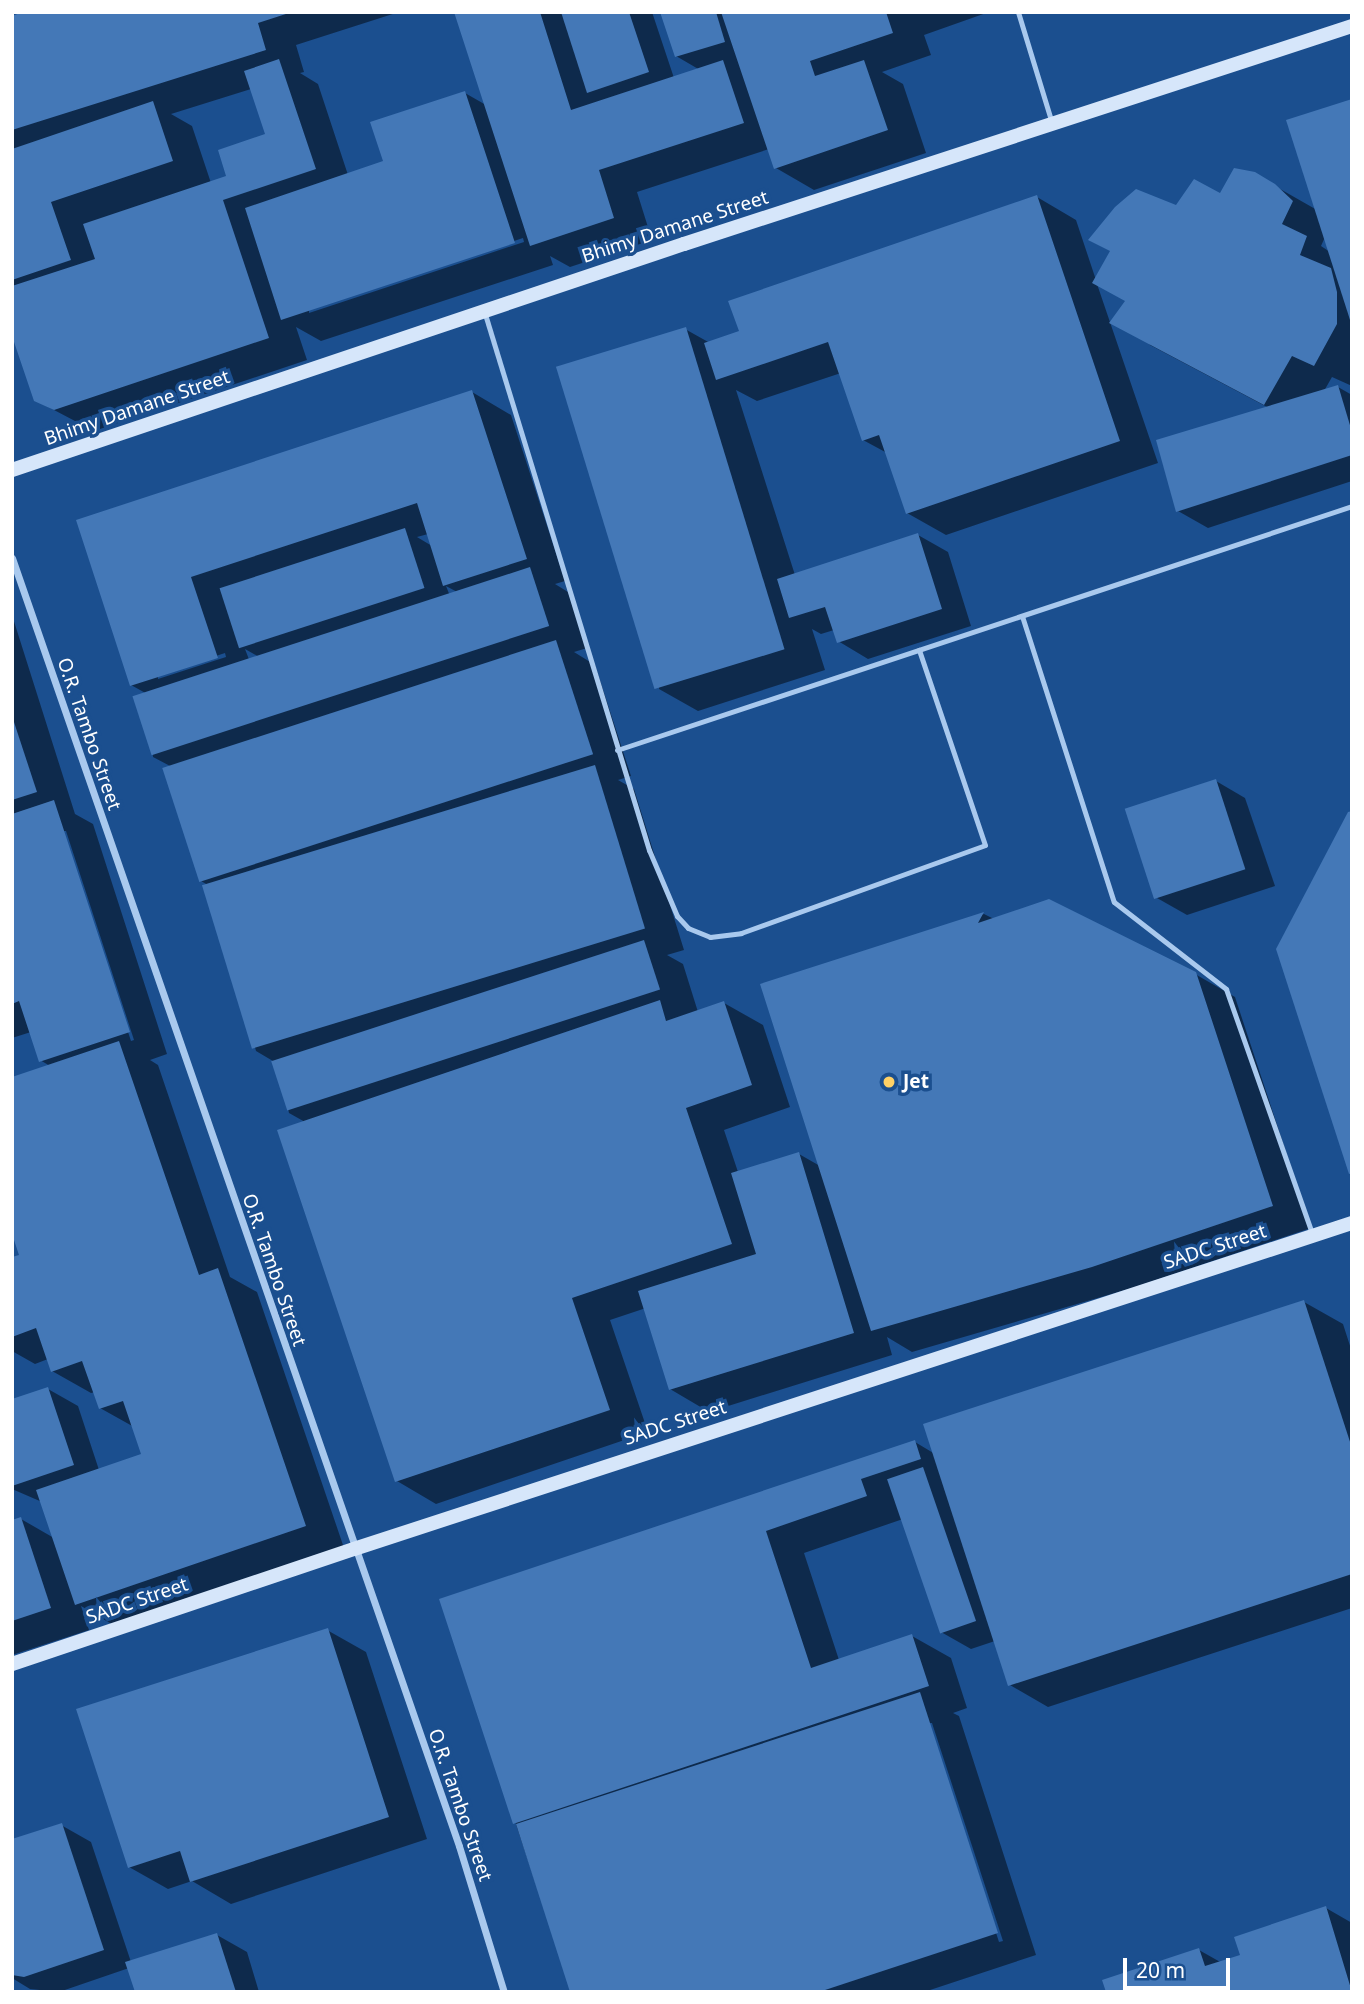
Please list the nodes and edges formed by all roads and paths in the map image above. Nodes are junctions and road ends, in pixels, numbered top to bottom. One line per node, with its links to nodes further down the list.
1 (1018, 12): 3 (lane)
2 (1352, 26): 3 (main road, Bhimy Damane Street)
3 (1053, 124): 4 (main road, Bhimy Damane Street)
4 (484, 311): 5 (main road, Bhimy Damane Street); 10 (lane)
5 (12, 470)
6 (1352, 506): 8 (lane)
7 (12, 558): 13 (street, O.R. Tambo Street)
8 (1022, 616): 9 (lane); 12 (lane)
9 (919, 650): 10 (lane); 10 (lane)
10 (617, 750)
11 (1352, 1223): 12 (main road, SADC Street)
12 (1314, 1236): 13 (main road, SADC Street)
13 (354, 1549): 14 (main road, SADC Street); 15 (street, O.R. Tambo Street)
14 (12, 1664)
15 (504, 1992)

